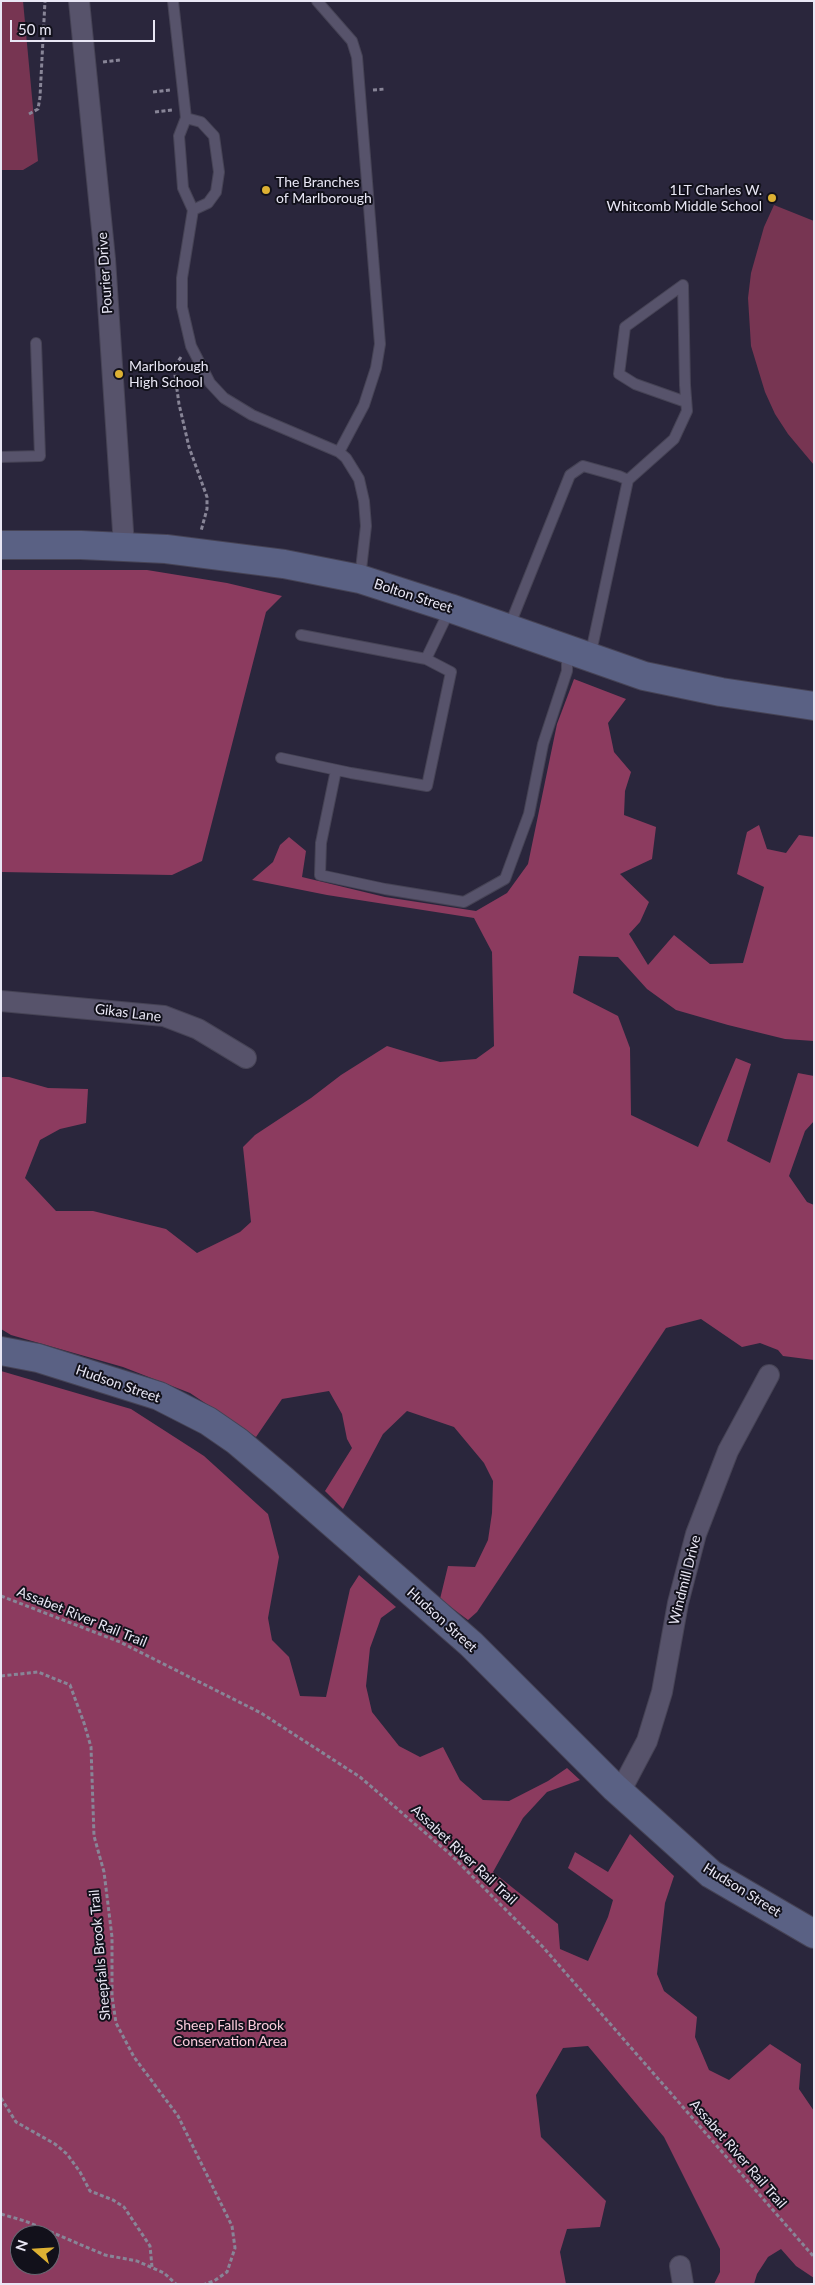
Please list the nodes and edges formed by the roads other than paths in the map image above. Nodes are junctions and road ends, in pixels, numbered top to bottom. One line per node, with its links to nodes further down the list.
1 (79, 1): 12 (street, Pourier Drive)
2 (173, 1): 4 (lane)
3 (317, 1): 8 (lane)
4 (186, 118): 5 (lane); 5 (lane)
5 (193, 210): 8 (lane)
6 (36, 343): 9 (lane)
7 (686, 402): 7 (lane); 10 (lane)
8 (339, 452): 13 (lane)
9 (1, 457)
10 (628, 480): 15 (lane); 17 (lane)
11 (1, 545): 12 (street, Bolton Street)
12 (124, 546): 13 (street, Bolton Street)
13 (360, 579): 14 (street, Bolton Street)
14 (450, 608): 15 (street, Bolton Street); 18 (lane)
15 (509, 628): 17 (street, Bolton Street)
16 (301, 635): 18 (lane)
17 (578, 653): 19 (street, Bolton Street); 21 (lane)
18 (426, 659): 21 (lane)
19 (814, 706)
20 (281, 758): 21 (lane)
21 (336, 770)
22 (1, 1001): 23 (street, Gikas Lane)
23 (246, 1058)
24 (1, 1340): 26 (street, Hudson Street)
25 (1, 1351): 26 (street, Hudson Street)
26 (38, 1358): 28 (street, Hudson Street)
27 (769, 1375): 28 (street, Windmill Drive)
28 (620, 1792): 29 (street, Hudson Street)
29 (814, 1934)

